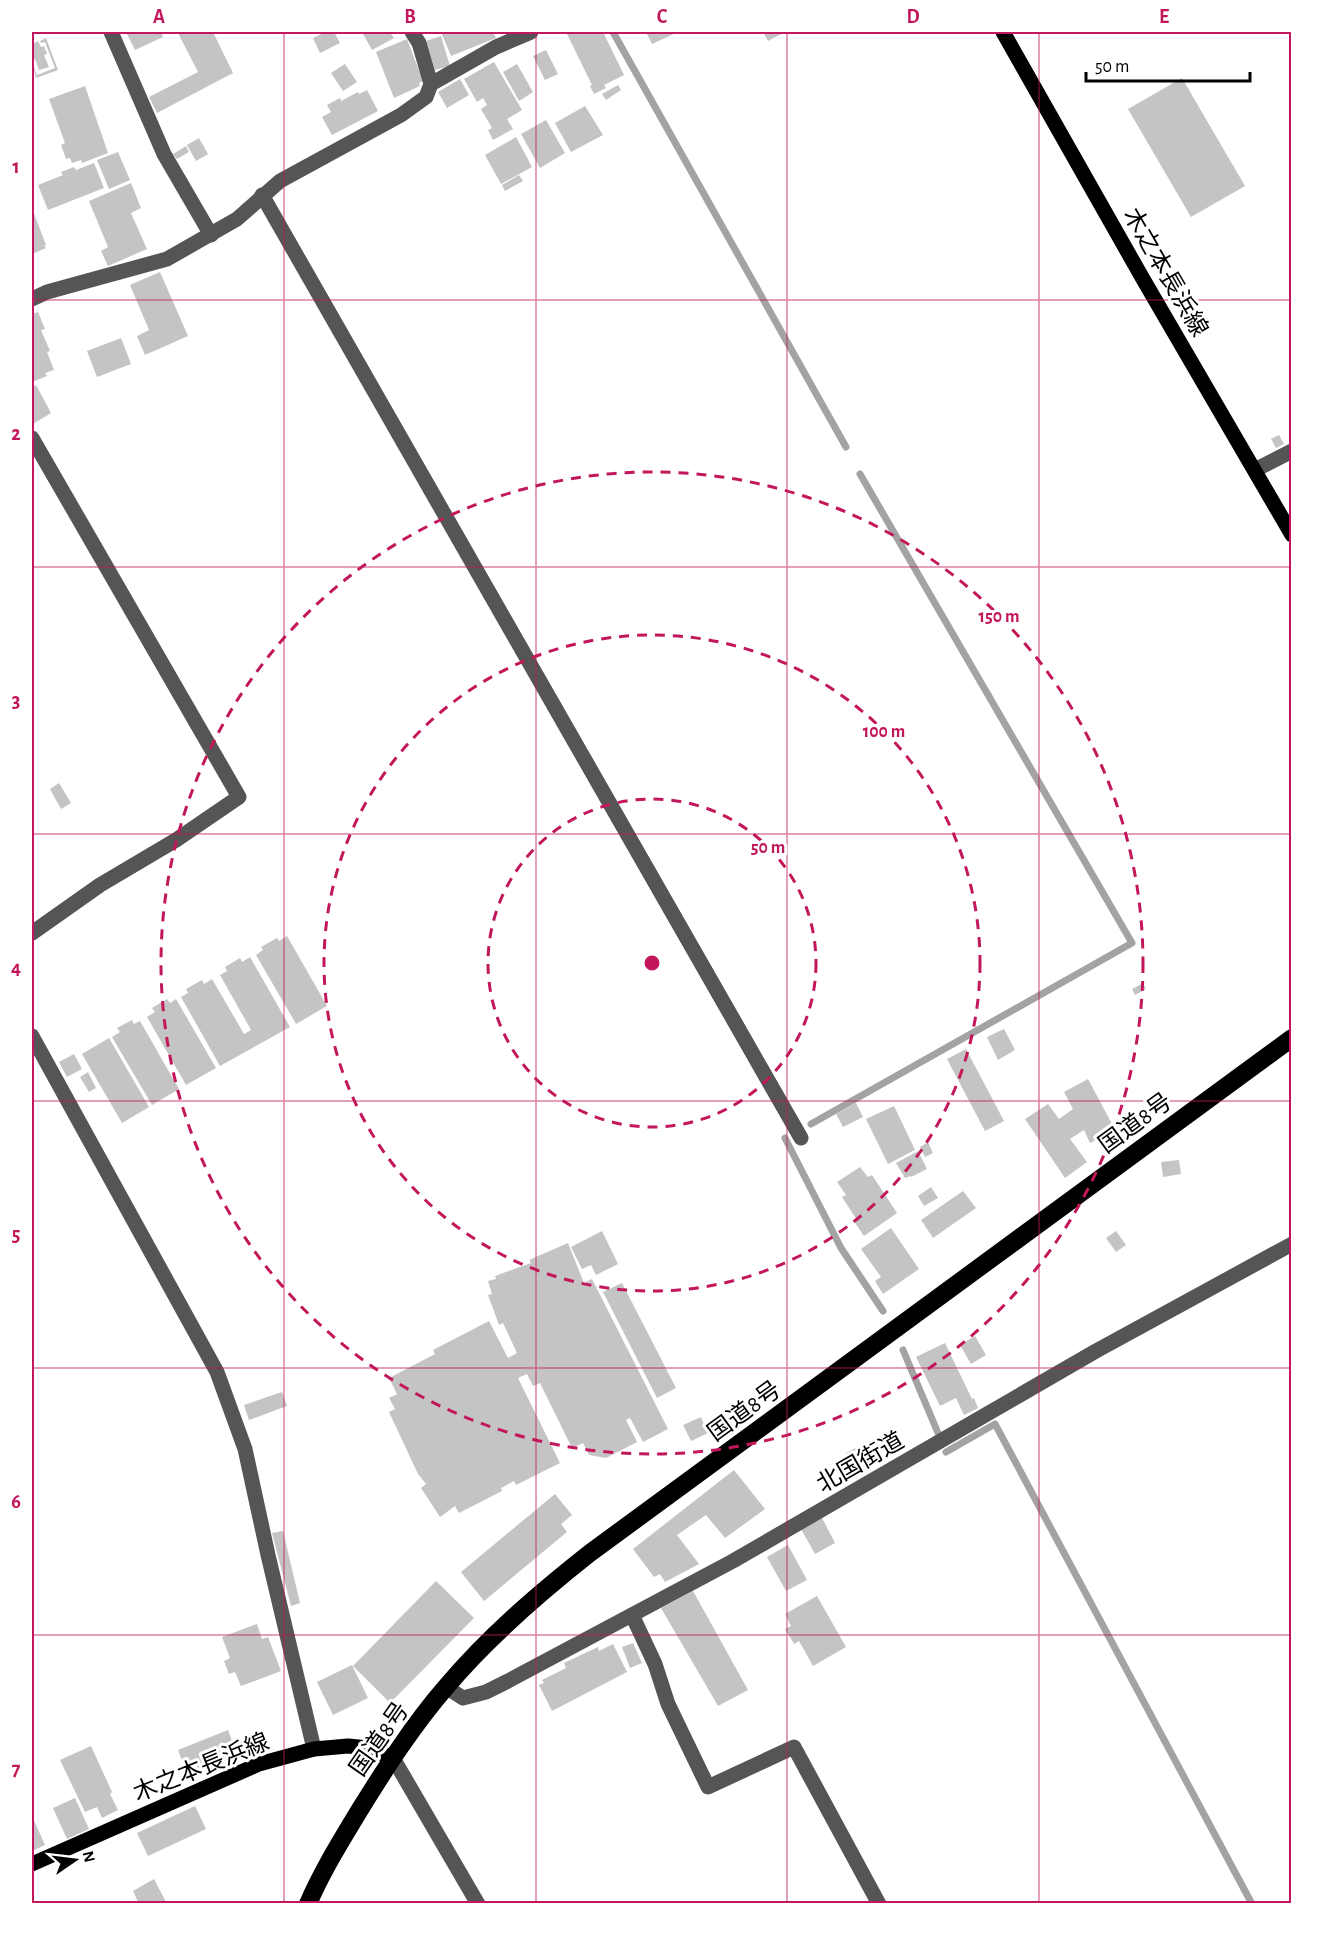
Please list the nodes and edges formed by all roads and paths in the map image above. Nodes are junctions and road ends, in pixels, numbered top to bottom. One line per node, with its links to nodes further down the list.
1 (111, 32): 7 (street)
2 (412, 32): 5 (street)
3 (531, 32): 5 (street)
4 (1003, 32): 11 (main road, 木之本長浜線)
5 (431, 84): 6 (street)
6 (262, 195): 7 (street); 16 (street)
7 (211, 235): 8 (street)
8 (32, 299)
9 (32, 438): 13 (street)
10 (1292, 451): 11 (street)
11 (1255, 470): 12 (main road, 木之本長浜線)
12 (1292, 535)
13 (32, 933)
14 (32, 1036): 20 (street)
15 (1292, 1038): 19 (highway, 国道8号)
16 (801, 1138)
17 (1292, 1244): 18 (street, 北国街道)
18 (632, 1615): 19 (street, 北国街道); 25 (street)
19 (446, 1688): 21 (highway, 国道8号)
20 (314, 1749): 21 (main road, 木之本長浜線); 22 (main road, 木之本長浜線)
21 (393, 1758): 23 (highway, 国道8号); 24 (street)
22 (32, 1864)
23 (308, 1904)
24 (478, 1904)
25 (879, 1904)

